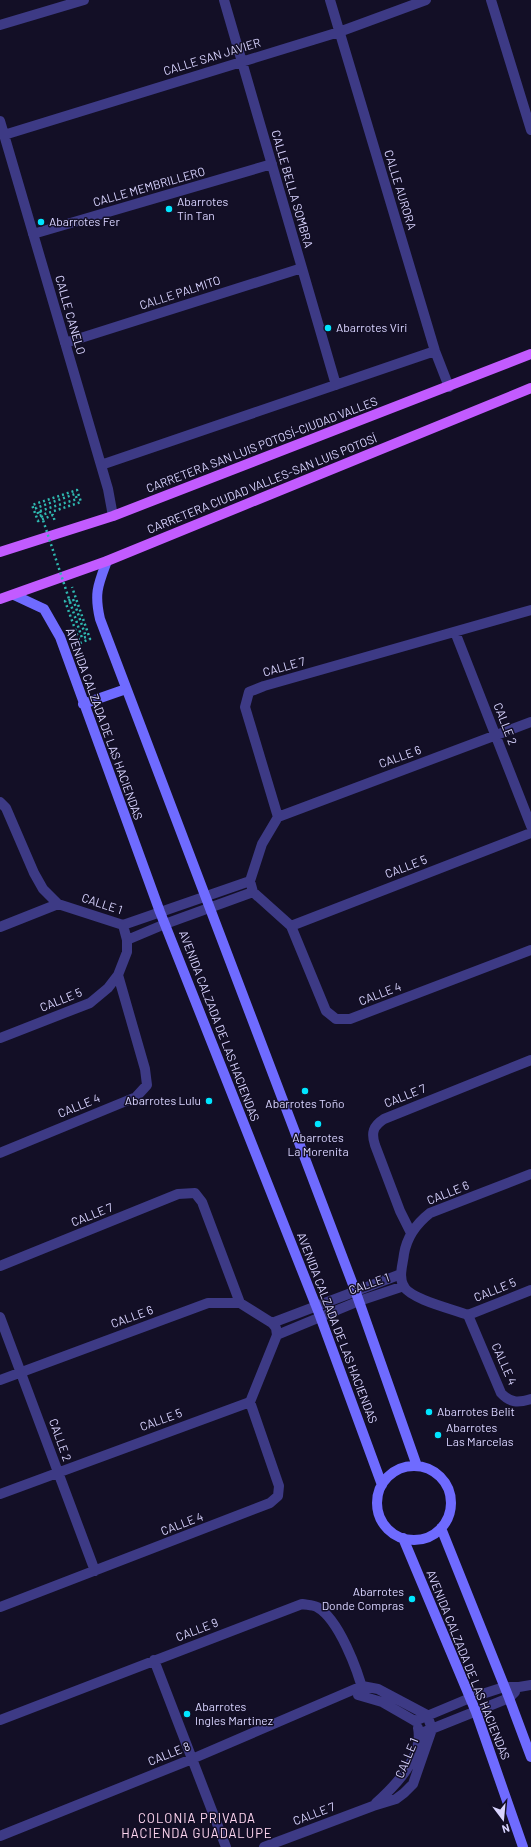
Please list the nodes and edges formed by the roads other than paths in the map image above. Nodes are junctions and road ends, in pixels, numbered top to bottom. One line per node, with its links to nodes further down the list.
1 (84, 0): 6 (street)
2 (224, 0): 8 (street, CALLE BELLA SOMBRA)
3 (330, 0): 7 (street, CALLE AURORA)
4 (426, 0): 7 (street, CALLE SAN JAVIER)
5 (491, 0): 10 (street)
6 (0, 25)
7 (339, 32): 8 (street, CALLE SAN JAVIER); 16 (street, CALLE AURORA)
8 (242, 61): 11 (street, CALLE SAN JAVIER); 12 (street, CALLE BELLA SOMBRA)
9 (0, 121): 11 (street, CALLE CANELO)
10 (531, 130)
11 (4, 135): 13 (street, CALLE CANELO)
12 (272, 164): 13 (street, CALLE MEMBRILLERO); 14 (street, CALLE BELLA SOMBRA)
13 (33, 234): 15 (street, CALLE CANELO)
14 (302, 268): 15 (street, CALLE PALMITO); 18 (street, CALLE BELLA SOMBRA)
15 (65, 343): 21 (street, CALLE CANELO)
16 (436, 351): 18 (street); 19 (street, CALLE AURORA)
17 (531, 354): 19 (main road, CARRETERA SAN LUIS POTOSÍ-CIUDAD VALLES)
18 (336, 385): 21 (street)
19 (449, 387): 22 (main road, CARRETERA SAN LUIS POTOSÍ-CIUDAD VALLES)
20 (531, 388): 24 (main road, CARRETERA CIUDAD VALLES-SAN LUIS POTOSÍ)
21 (101, 465): 22 (street, CALLE CANELO)
22 (113, 516): 23 (main road, CARRETERA SAN LUIS POTOSÍ-CIUDAD VALLES)
23 (0, 552)
24 (107, 561): 25 (main road, CARRETERA CIUDAD VALLES-SAN LUIS POTOSÍ); 29 (street)
25 (14, 595): 26 (main road, CARRETERA CIUDAD VALLES-SAN LUIS POTOSÍ); 30 (street, AVENIDA CALZADA DE LAS HACIENDAS)
26 (0, 599)
27 (531, 610): 28 (street, CALLE 7)
28 (455, 632): 32 (street, CALLE 2); 34 (street, CALLE 7)
29 (126, 689): 30 (street); 39 (street)
30 (83, 704): 42 (street, AVENIDA CALZADA DE LAS HACIENDAS)
31 (531, 722): 32 (street, CALLE 6)
32 (496, 736): 34 (street, CALLE 6); 35 (street, CALLE 2)
33 (0, 802): 40 (street, CALLE 1)
34 (278, 817): 37 (street)
35 (531, 826)
36 (531, 833): 46 (street, CALLE 5)
37 (250, 881): 38 (street); 39 (street, CALLE 1)
38 (253, 892): 41 (street); 46 (street)
39 (206, 896): 41 (street); 42 (street, CALLE 1)
40 (58, 904): 44 (street, CALLE 1); 45 (street)
41 (210, 907): 43 (street); 58 (street)
42 (160, 912): 43 (street, AVENIDA CALZADA DE LAS HACIENDAS); 44 (street, CALLE 1)
43 (165, 924): 47 (street); 62 (street, AVENIDA CALZADA DE LAS HACIENDAS)
44 (123, 925): 47 (street, CALLE 5)
45 (0, 926)
46 (291, 926): 48 (street, CALLE 4)
47 (127, 940): 49 (street, CALLE 5)
48 (531, 950)
49 (118, 975): 50 (street, CALLE 5); 52 (street, CALLE 4)
50 (0, 1038)
51 (531, 1060): 54 (street, CALLE 7)
52 (0, 1153)
53 (531, 1174): 54 (street, CALLE 6)
54 (411, 1233): 56 (street, CALLE 6)
55 (0, 1266): 61 (street, CALLE 7)
56 (401, 1274): 57 (street, CALLE 6); 58 (street, CALLE 1)
57 (404, 1286): 60 (street, CALLE 1); 63 (street, CALLE 1)
58 (355, 1290): 60 (street); 62 (street, CALLE 1)
59 (531, 1290): 63 (street, CALLE 5)
60 (359, 1301): 64 (street, CALLE 1); 72 (street)
61 (240, 1304): 66 (street, CALLE 6); 68 (street, CALLE 6)
62 (316, 1306): 64 (street, AVENIDA CALZADA DE LAS HACIENDAS); 66 (street, CALLE 1)
63 (468, 1315): 70 (street, CALLE 4)
64 (320, 1316): 67 (street, CALLE 1); 74 (street, AVENIDA CALZADA DE LAS HACIENDAS)
65 (0, 1317): 68 (street, CALLE 2)
66 (272, 1323): 67 (street)
67 (277, 1335): 71 (street)
68 (21, 1372): 69 (street, CALLE 6); 73 (street, CALLE 2)
69 (0, 1380)
70 (531, 1399)
71 (250, 1402): 73 (street, CALLE 5); 78 (street, CALLE 4)
72 (417, 1466): 74 (street); 76 (street)
73 (58, 1472): 75 (street, CALLE 5); 78 (street, CALLE 2)
74 (382, 1485): 77 (street)
75 (0, 1494)
76 (441, 1528): 77 (street); 82 (street, AVENIDA CALZADA DE LAS HACIENDAS)
77 (403, 1538): 85 (street, AVENIDA CALZADA DE LAS HACIENDAS)
78 (95, 1571): 79 (street, CALLE 4)
79 (0, 1607)
80 (154, 1660): 84 (street, CALLE 9); 89 (street, CALLE 9); 94 (street)
81 (531, 1685): 83 (street, CALLE 1)
82 (504, 1687): 83 (street, CALLE 1); 85 (street, CALLE 1); 86 (street, AVENIDA CALZADA DE LAS HACIENDAS)
83 (519, 1688): 86 (street, CALLE 1)
84 (363, 1691): 88 (street); 90 (street); 94 (street, CALLE 8)
85 (470, 1698): 87 (street, AVENIDA CALZADA DE LAS HACIENDAS); 88 (street, CALLE 1)
86 (509, 1698): 87 (street, CALLE 1); 93 (street, AVENIDA CALZADA DE LAS HACIENDAS)
87 (476, 1712): 91 (street, CALLE 1); 100 (street, AVENIDA CALZADA DE LAS HACIENDAS)
88 (427, 1715): 90 (street, CALLE 1); 91 (street, CALLE 1)
89 (0, 1720)
90 (415, 1721): 92 (street, CALLE 1)
91 (432, 1729): 92 (street, CALLE 1); 95 (street, CALLE 1)
92 (419, 1734): 95 (street, CALLE 1)
93 (531, 1757)
94 (192, 1759): 96 (street, CALLE 8); 98 (street)
95 (373, 1806): 97 (street, CALLE 7)
96 (0, 1836)
97 (284, 1843): 99 (street, CALLE 7)
98 (226, 1847)
99 (264, 1847)
100 (523, 1847)

